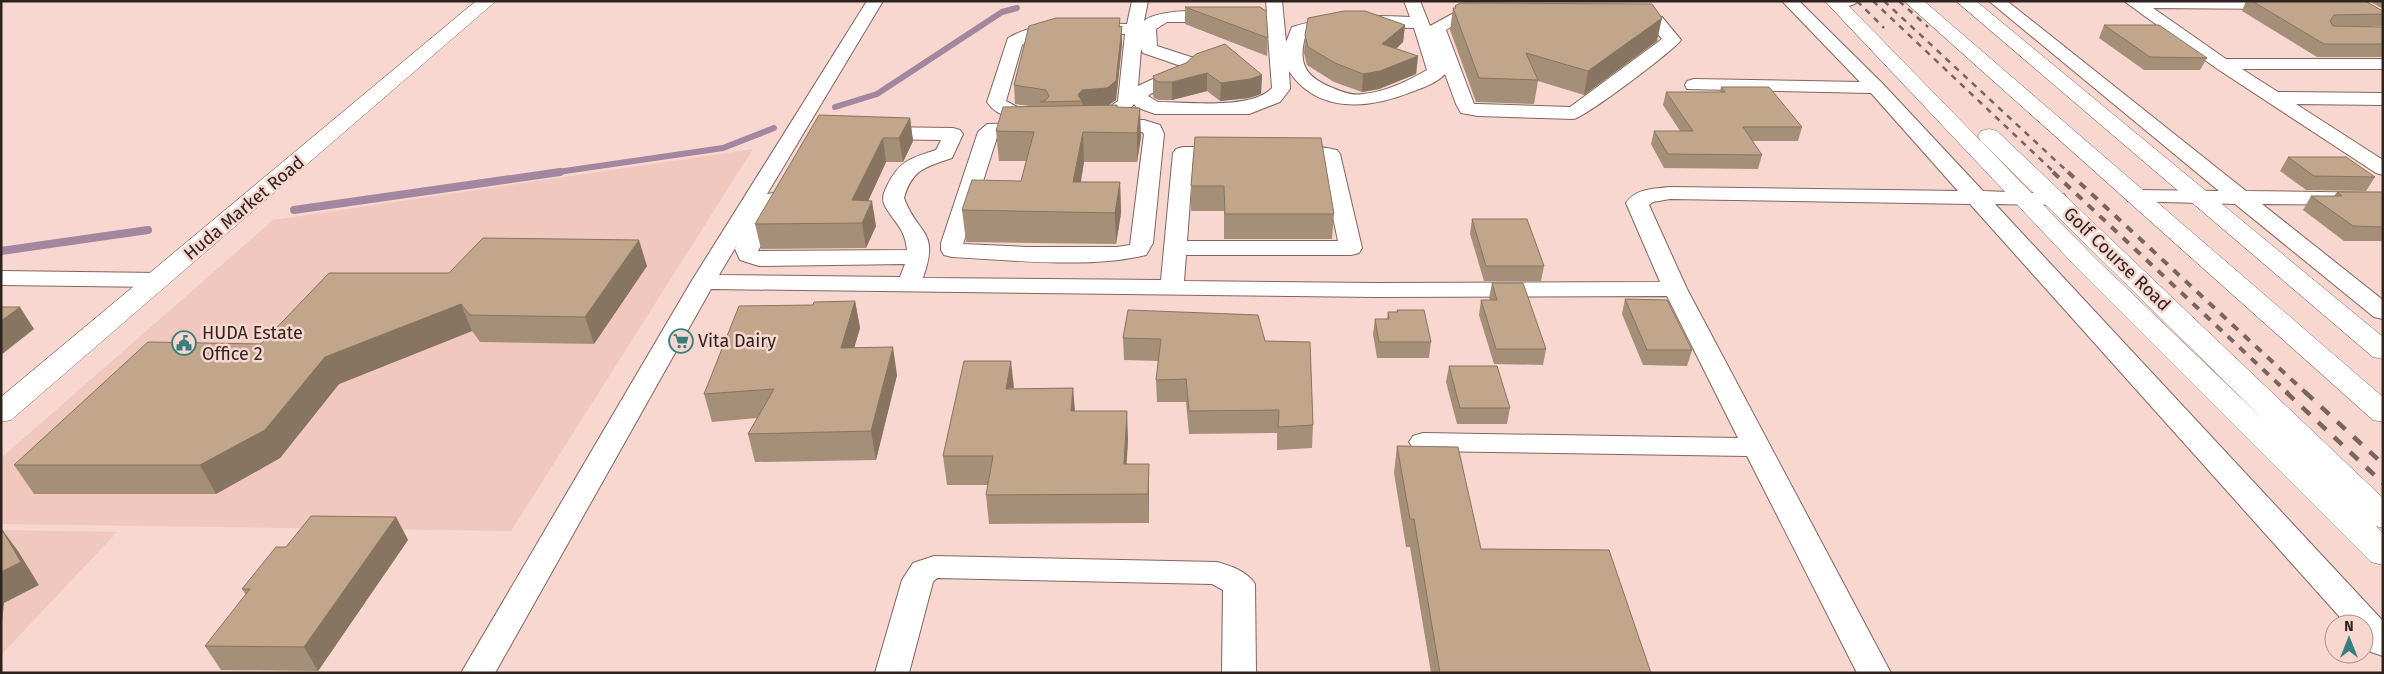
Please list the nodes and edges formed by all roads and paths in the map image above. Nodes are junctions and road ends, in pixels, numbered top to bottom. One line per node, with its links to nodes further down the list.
1 (487, 1): 38 (street, Huda Market Road)
2 (875, 1): 39 (street)
3 (1140, 1): 16 (street)
4 (1412, 1): 15 (street)
5 (1790, 1): 20 (street)
6 (1836, 1): 7 (street); 30 (street)
7 (1850, 1): 31 (street, Golf Course Road)
8 (1913, 1): 26 (street)
9 (1965, 1): 27 (street)
10 (1997, 1): 28 (street)
11 (2133, 2): 12 (street); 17 (street)
12 (2290, 4)
13 (1275, 9): 13 (street)
14 (1452, 11): 14 (street)
15 (1420, 22): 15 (street)
16 (1135, 29): 16 (street)
17 (2222, 64): 18 (street); 21 (street)
18 (2383, 64)
19 (1694, 85): 20 (street)
20 (1876, 88): 29 (street)
21 (2274, 98): 22 (street); 25 (street)
22 (2383, 99)
23 (818, 131): 36 (street)
24 (857, 132): 36 (street)
25 (2383, 169)
26 (2136, 196): 27 (street); 48 (street)
27 (2199, 196): 28 (street); 46 (street)
28 (2240, 197): 32 (street); 45 (street)
29 (1975, 198): 30 (street); 44 (street); 53 (street)
30 (2024, 199): 31 (street); 52 (street)
31 (2056, 199): 51 (street, Golf Course Road)
32 (2381, 200)
33 (1175, 248): 33 (street); 43 (street)
34 (1026, 254): 35 (street); 35 (street); 41 (street)
35 (1080, 254): 42 (street)
36 (918, 257): 40 (street)
37 (1, 278): 38 (street)
38 (158, 280): 47 (street, Huda Market Road)
39 (703, 282): 40 (street); 54 (street)
40 (909, 285): 41 (street)
41 (1020, 286): 42 (street)
42 (1077, 286): 43 (street)
43 (1172, 288): 44 (street)
44 (1676, 289): 50 (street)
45 (2383, 312)
46 (2383, 351)
47 (1, 413)
48 (2383, 413)
49 (1423, 442): 50 (street)
50 (1757, 447): 57 (street)
51 (2383, 517)
52 (2383, 552)
53 (2383, 643)
54 (478, 673)
55 (892, 673): 56 (street)
56 (1239, 673)
57 (1874, 673)

